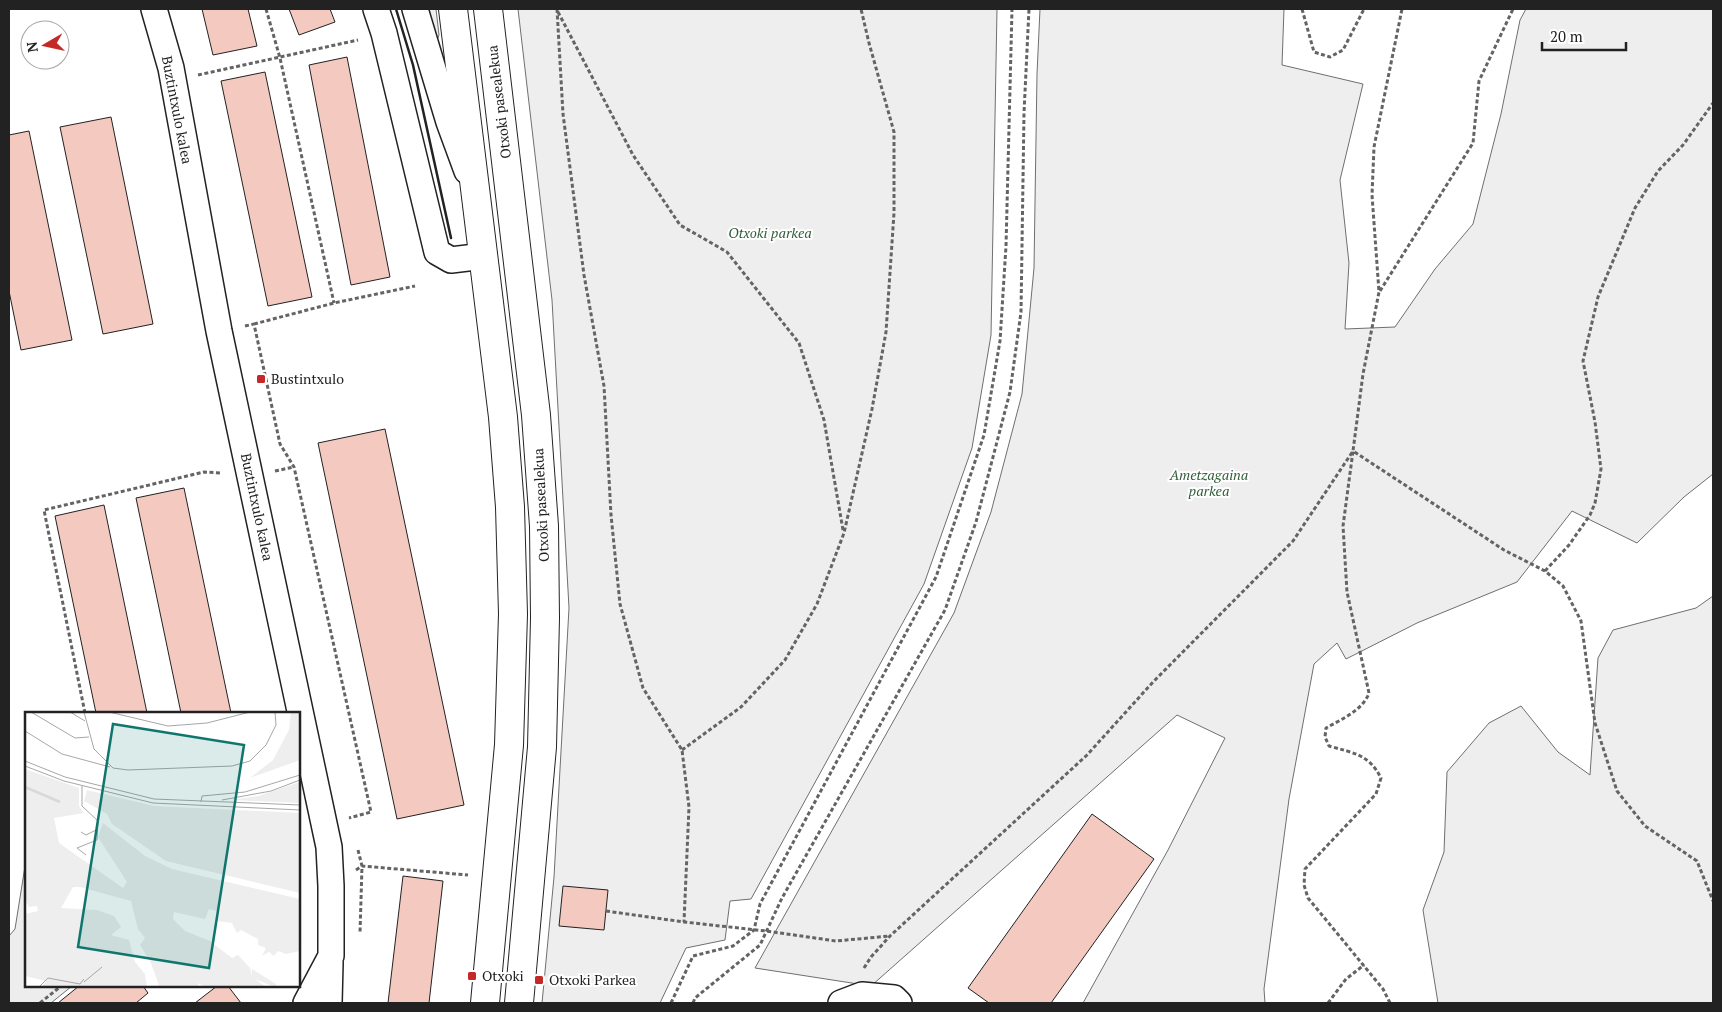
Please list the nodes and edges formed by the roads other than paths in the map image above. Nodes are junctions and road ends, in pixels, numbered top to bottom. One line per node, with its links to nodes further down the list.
1 (154, 9): 8 (street, Buztintxulo kalea)
2 (376, 9): 7 (street)
3 (415, 9): 6 (street)
4 (453, 9): 6 (main road)
5 (488, 9): 13 (main road, Otxoki pasealekua)
6 (476, 197): 7 (main road)
7 (484, 256): 12 (main road)
8 (331, 956): 10 (street, Buztintxulo kalea); 11 (street)
9 (845, 1001): 14 (street)
10 (306, 1003)
11 (329, 1003)
12 (485, 1003)
13 (518, 1003)
14 (899, 1003)

